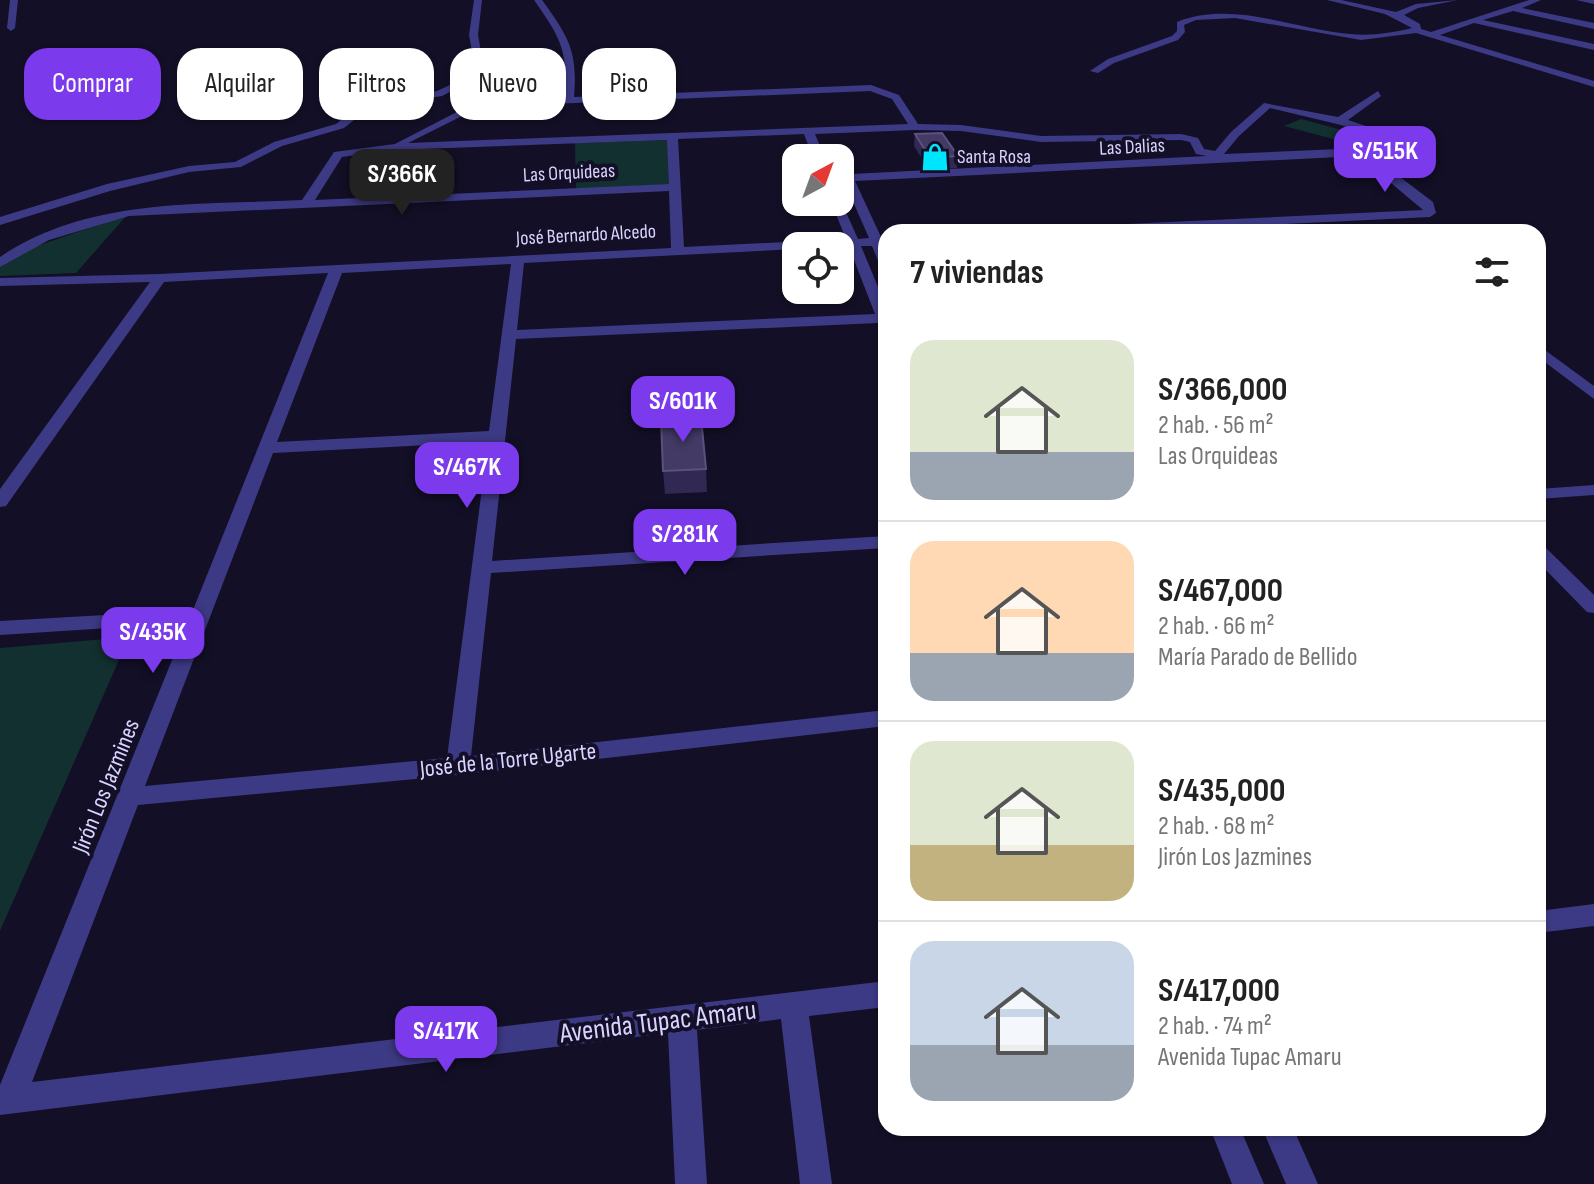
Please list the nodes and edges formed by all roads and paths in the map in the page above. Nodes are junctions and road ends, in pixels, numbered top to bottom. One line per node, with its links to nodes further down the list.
1 (14, 0): 13 (street)
2 (478, 0): 36 (street)
3 (538, 0): 20 (street)
4 (1331, 0): 10 (street)
5 (1454, 0): 10 (street)
6 (1537, 0): 9 (street)
7 (1580, 0): 8 (street)
8 (1594, 2)
9 (1512, 8): 11 (street); 12 (street)
10 (1395, 16): 14 (street)
11 (1470, 20): 15 (street); 16 (street)
12 (1594, 26)
13 (11, 28)
14 (1416, 30): 15 (street); 17 (street)
15 (1430, 35): 18 (street)
16 (1594, 47)
17 (1095, 71)
18 (1594, 84)
19 (1378, 94): 21 (street)
20 (569, 100): 22 (street); 28 (street)
21 (1340, 121): 29 (street, Las Dalias); 30 (street)
22 (915, 127): 24 (street); 30 (street)
23 (808, 130): 24 (street); 25 (street); 26 (street)
24 (827, 130): 27 (street)
25 (672, 135): 28 (street); 32 (street)
26 (814, 144)
27 (833, 144)
28 (393, 147): 34 (street)
29 (1363, 154): 30 (street, Las Dalias); 35 (street)
30 (1221, 158): 31 (street, Las Dalias)
31 (854, 177)
32 (675, 187): 34 (street, Las Orquideas); 44 (street)
33 (854, 195): 39 (street)
34 (306, 204): 46 (street, Las Orquideas)
35 (1361, 214): 37 (street); 38 (street)
36 (0, 221)
37 (1250, 224)
38 (1374, 224)
39 (878, 236)
40 (878, 241): 41 (street, José Bernardo Alcedo)
41 (854, 242)
42 (854, 244): 50 (street)
43 (782, 245): 44 (street, José Bernardo Alcedo)
44 (678, 250): 45 (street, José Bernardo Alcedo)
45 (518, 259): 47 (street, José Bernardo Alcedo); 52 (street)
46 (0, 263)
47 (337, 268): 48 (street, José Bernardo Alcedo); 56 (street, Jirón Los Jazmines)
48 (160, 278): 49 (street, José Bernardo Alcedo); 59 (street)
49 (0, 282)
50 (878, 303)
51 (878, 320): 52 (street)
52 (509, 335): 55 (street)
53 (1546, 356): 54 (street)
54 (1594, 394)
55 (497, 436): 56 (street); 62 (street)
56 (266, 448): 64 (street, Jirón Los Jazmines)
57 (1594, 490): 58 (street)
58 (1546, 493)
59 (0, 502)
60 (878, 543): 62 (street)
61 (1546, 559): 63 (street)
62 (482, 568): 67 (street)
63 (1594, 607)
64 (201, 616): 65 (street); 68 (street, Jirón Los Jazmines)
65 (0, 628)
66 (878, 719): 67 (street, José de la Torre Ugarte)
67 (458, 766): 68 (street, José de la Torre Ugarte)
68 (130, 797): 74 (street, Jirón Los Jazmines)
69 (1594, 915): 70 (street)
70 (1546, 919)
71 (878, 995): 72 (street, Avenida Tupac Amaru)
72 (793, 1004): 73 (street, Avenida Tupac Amaru); 78 (street)
73 (682, 1019): 74 (street, Avenida Tupac Amaru); 77 (street)
74 (5, 1099)
75 (1228, 1136): 79 (street)
76 (1281, 1136): 80 (street)
77 (691, 1184)
78 (816, 1184)
79 (1248, 1184)
80 (1302, 1184)

